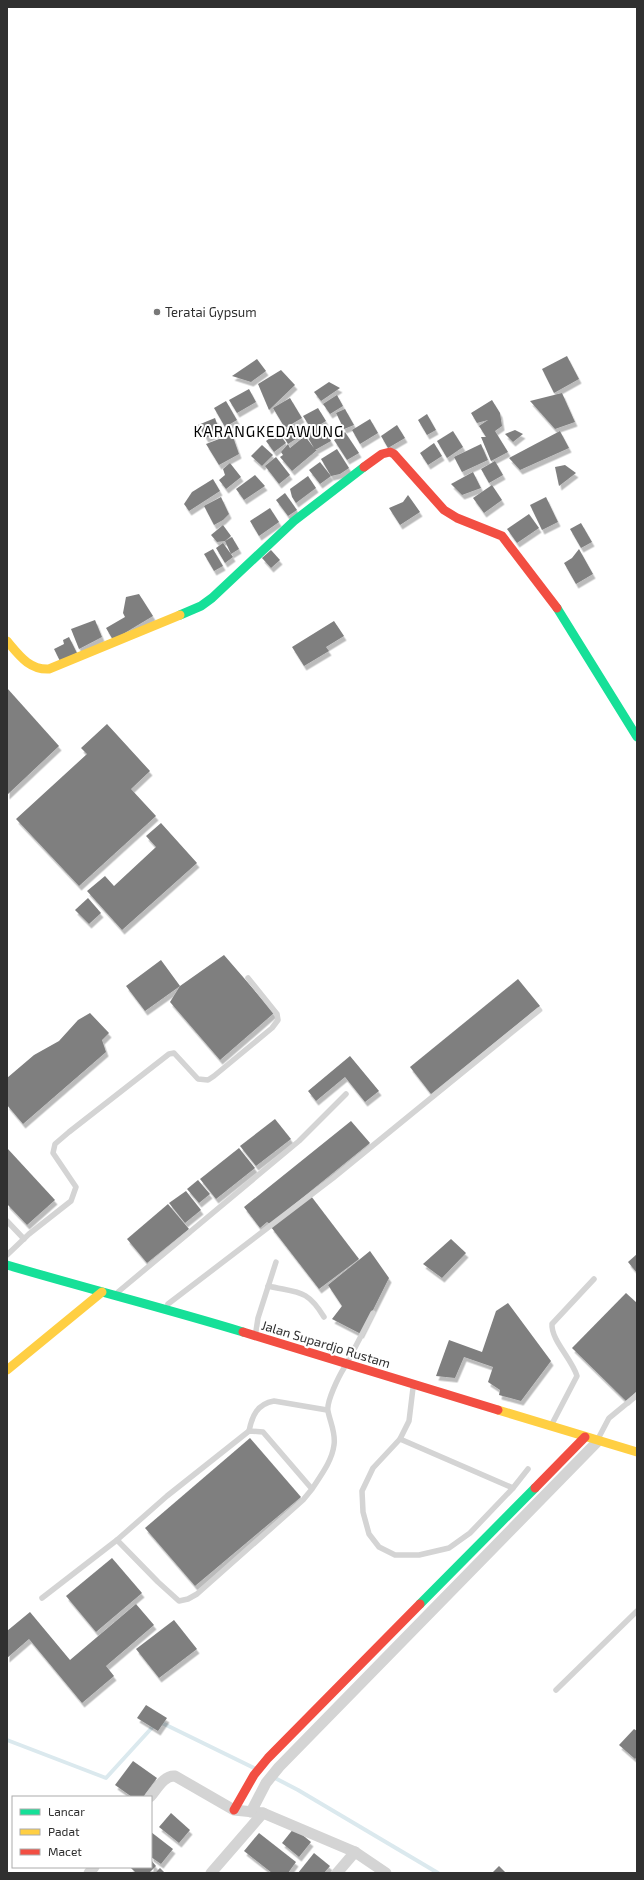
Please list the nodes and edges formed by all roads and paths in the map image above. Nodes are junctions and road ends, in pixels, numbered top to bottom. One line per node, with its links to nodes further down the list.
1 (7, 641): 2 (main road)
2 (637, 737)
3 (248, 978): 7 (lane)
4 (539, 1010): 15 (lane)
5 (346, 1094): 14 (lane)
6 (7, 1221): 7 (lane)
7 (24, 1239): 8 (lane)
8 (7, 1255)
9 (276, 1262): 12 (lane)
10 (7, 1265): 13 (main road, Jalan Supardjo Rustam)
11 (594, 1279): 24 (lane)
12 (268, 1286): 17 (lane); 18 (lane)
13 (102, 1292): 14 (main road, Jalan Supardjo Rustam); 20 (main road)
14 (114, 1296): 15 (main road, Jalan Supardjo Rustam)
15 (163, 1308): 18 (main road, Jalan Supardjo Rustam)
16 (373, 1313): 19 (lane)
17 (324, 1317)
18 (255, 1336): 19 (main road, Jalan Supardjo Rustam)
19 (347, 1363): 21 (main road, Jalan Supardjo Rustam); 23 (lane)
20 (7, 1370)
21 (414, 1384): 24 (main road, Jalan Supardjo Rustam); 27 (lane)
22 (637, 1395): 28 (lane)
23 (327, 1410): 25 (lane); 32 (lane)
24 (551, 1426): 26 (main road, Jalan Supardjo Rustam)
25 (249, 1431): 32 (lane); 33 (lane)
26 (585, 1437): 28 (main road, Jalan Supardjo Rustam); 38 (main road)
27 (400, 1439): 31 (lane); 31 (lane)
28 (598, 1441): 29 (main road, Jalan Supardjo Rustam); 39 (street)
29 (637, 1452)
30 (528, 1469): 31 (lane)
31 (513, 1488)
32 (312, 1489): 33 (lane)
33 (117, 1540): 34 (lane)
34 (42, 1598)
35 (637, 1611): 36 (lane)
36 (556, 1690)
37 (151, 1796): 38 (street)
38 (234, 1810): 39 (street)
39 (251, 1812): 40 (street)
40 (263, 1813): 41 (street); 42 (street)
41 (355, 1852): 43 (street); 44 (street)
42 (211, 1873)
43 (337, 1873)
44 (386, 1873)

